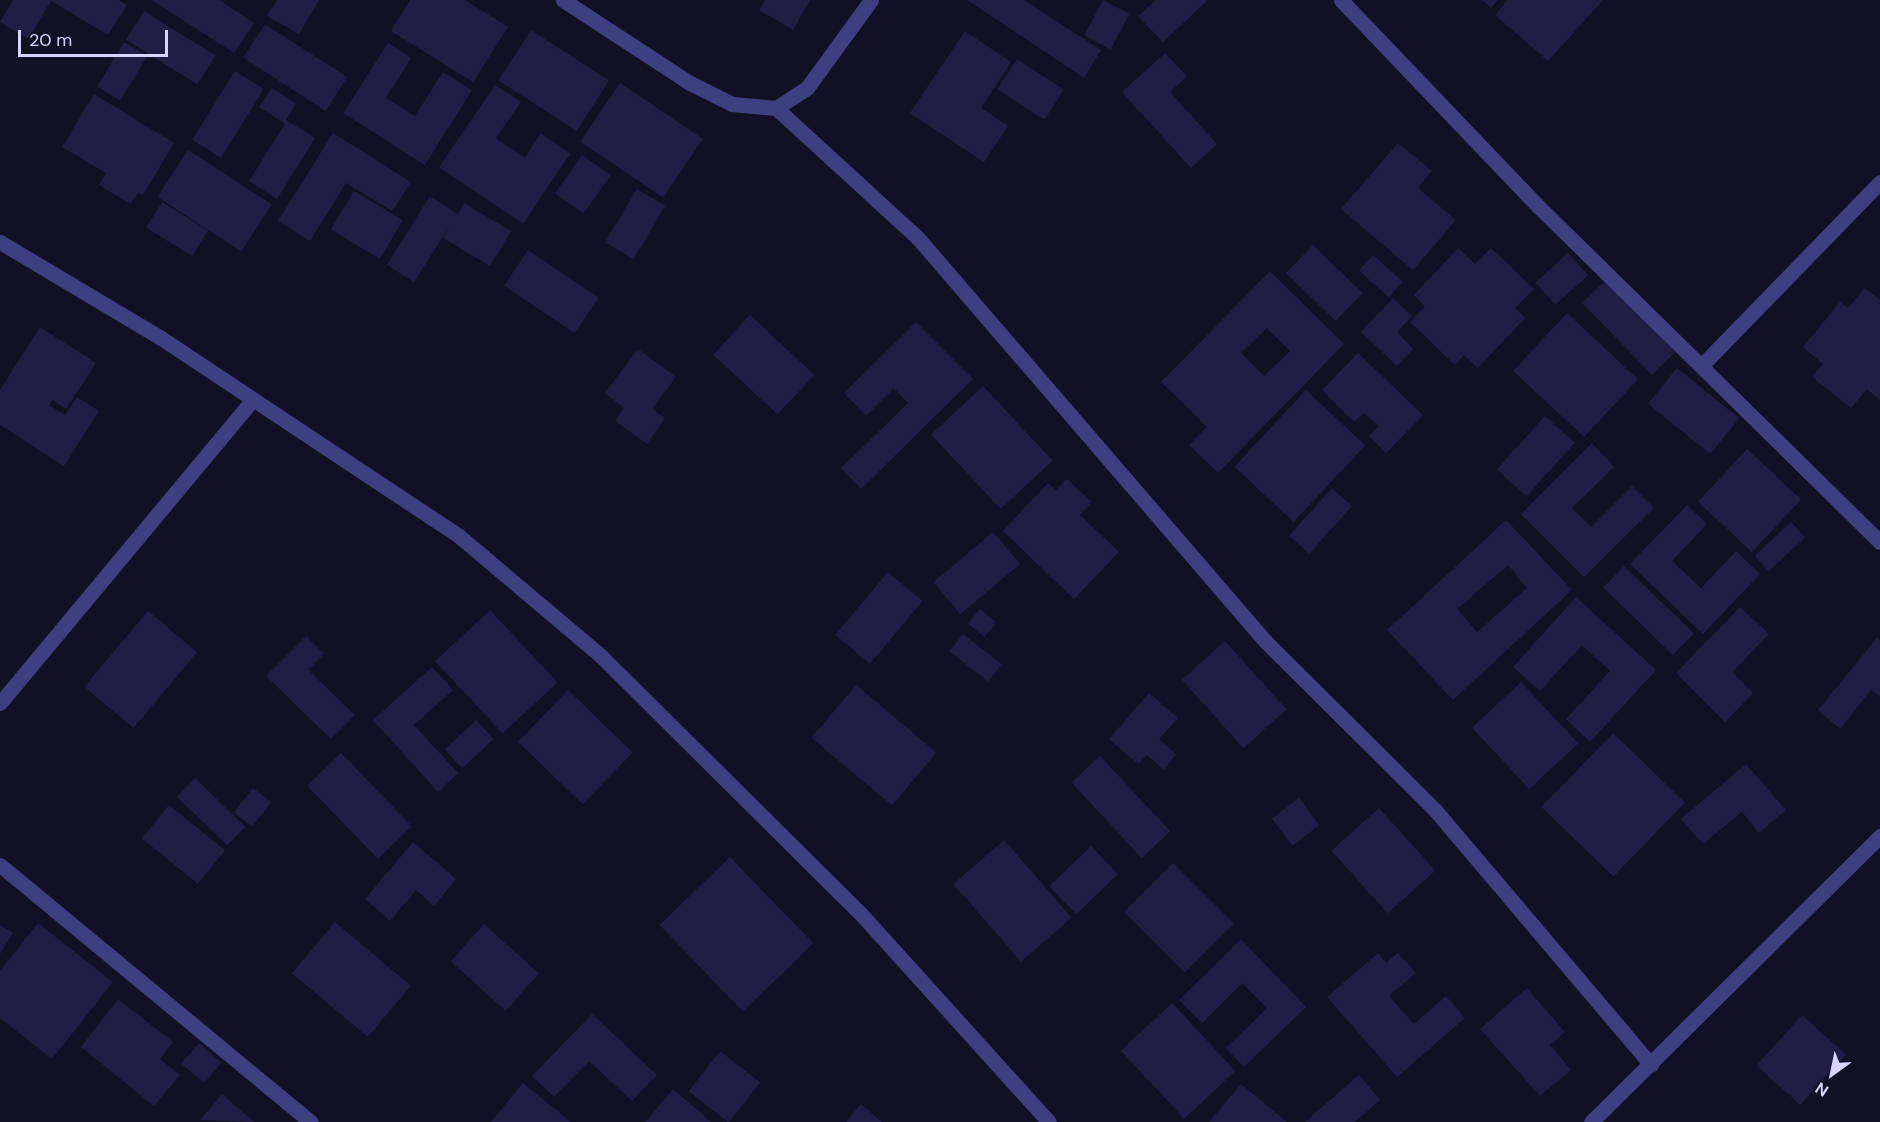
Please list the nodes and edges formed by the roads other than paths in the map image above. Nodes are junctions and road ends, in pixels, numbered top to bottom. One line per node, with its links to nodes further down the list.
1 (563, 0): 4 (street)
2 (871, 0): 4 (street)
3 (1341, 0): 7 (street)
4 (776, 108): 13 (street)
5 (1880, 182): 7 (street)
6 (0, 242): 8 (street)
7 (1703, 364): 9 (street)
8 (252, 401): 10 (street); 15 (street)
9 (1880, 542)
10 (0, 703)
11 (1880, 836): 13 (street)
12 (0, 865): 14 (street)
13 (1651, 1065): 16 (street)
14 (311, 1122)
15 (1049, 1122)
16 (1591, 1122)

